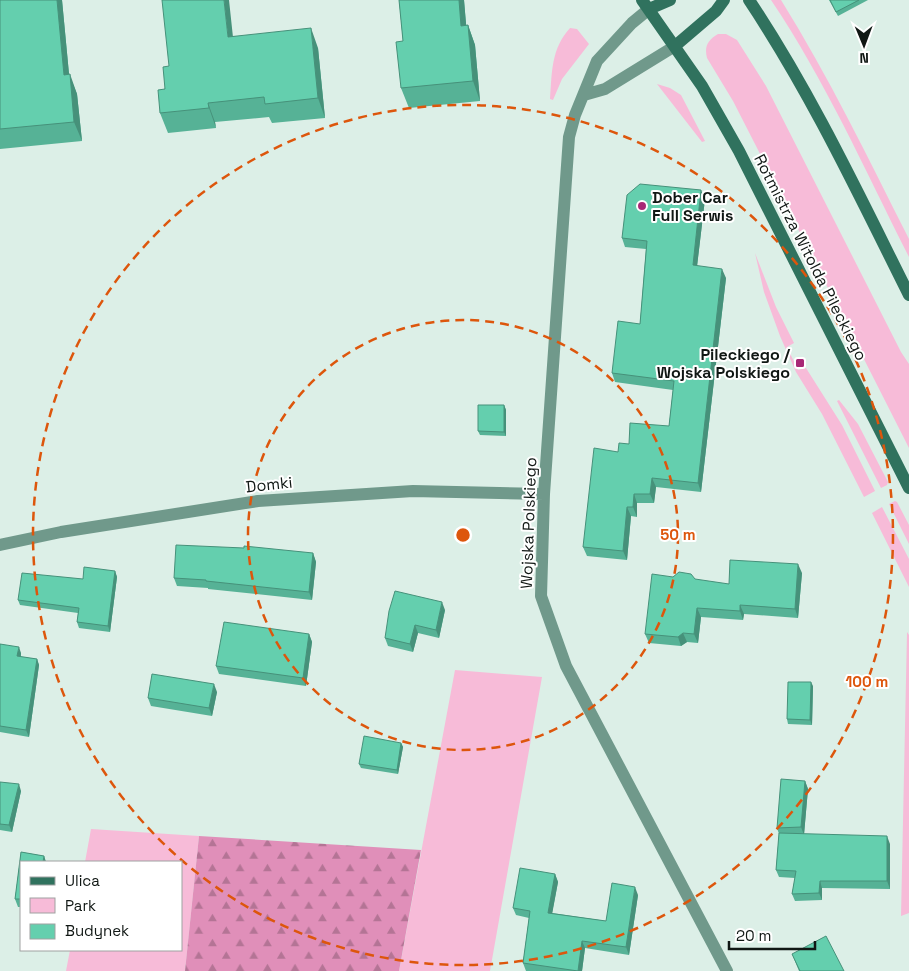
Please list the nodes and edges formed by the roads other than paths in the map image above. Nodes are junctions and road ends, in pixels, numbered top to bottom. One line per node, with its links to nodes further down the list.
1 (670, 0): 4 (main road, Wojska Polskiego)
2 (724, 0): 5 (main road)
3 (748, 0): 7 (main road)
4 (645, 4): 5 (main road); 6 (street, Wojska Polskiego)
5 (675, 46): 6 (street); 8 (main road, Rotmistrza Witolda Pileckiego)
6 (584, 95): 9 (street, Wojska Polskiego)
7 (909, 295)
8 (909, 488)
9 (544, 494): 10 (street, Domki); 11 (street, Wojska Polskiego)
10 (0, 545)
11 (727, 971)

